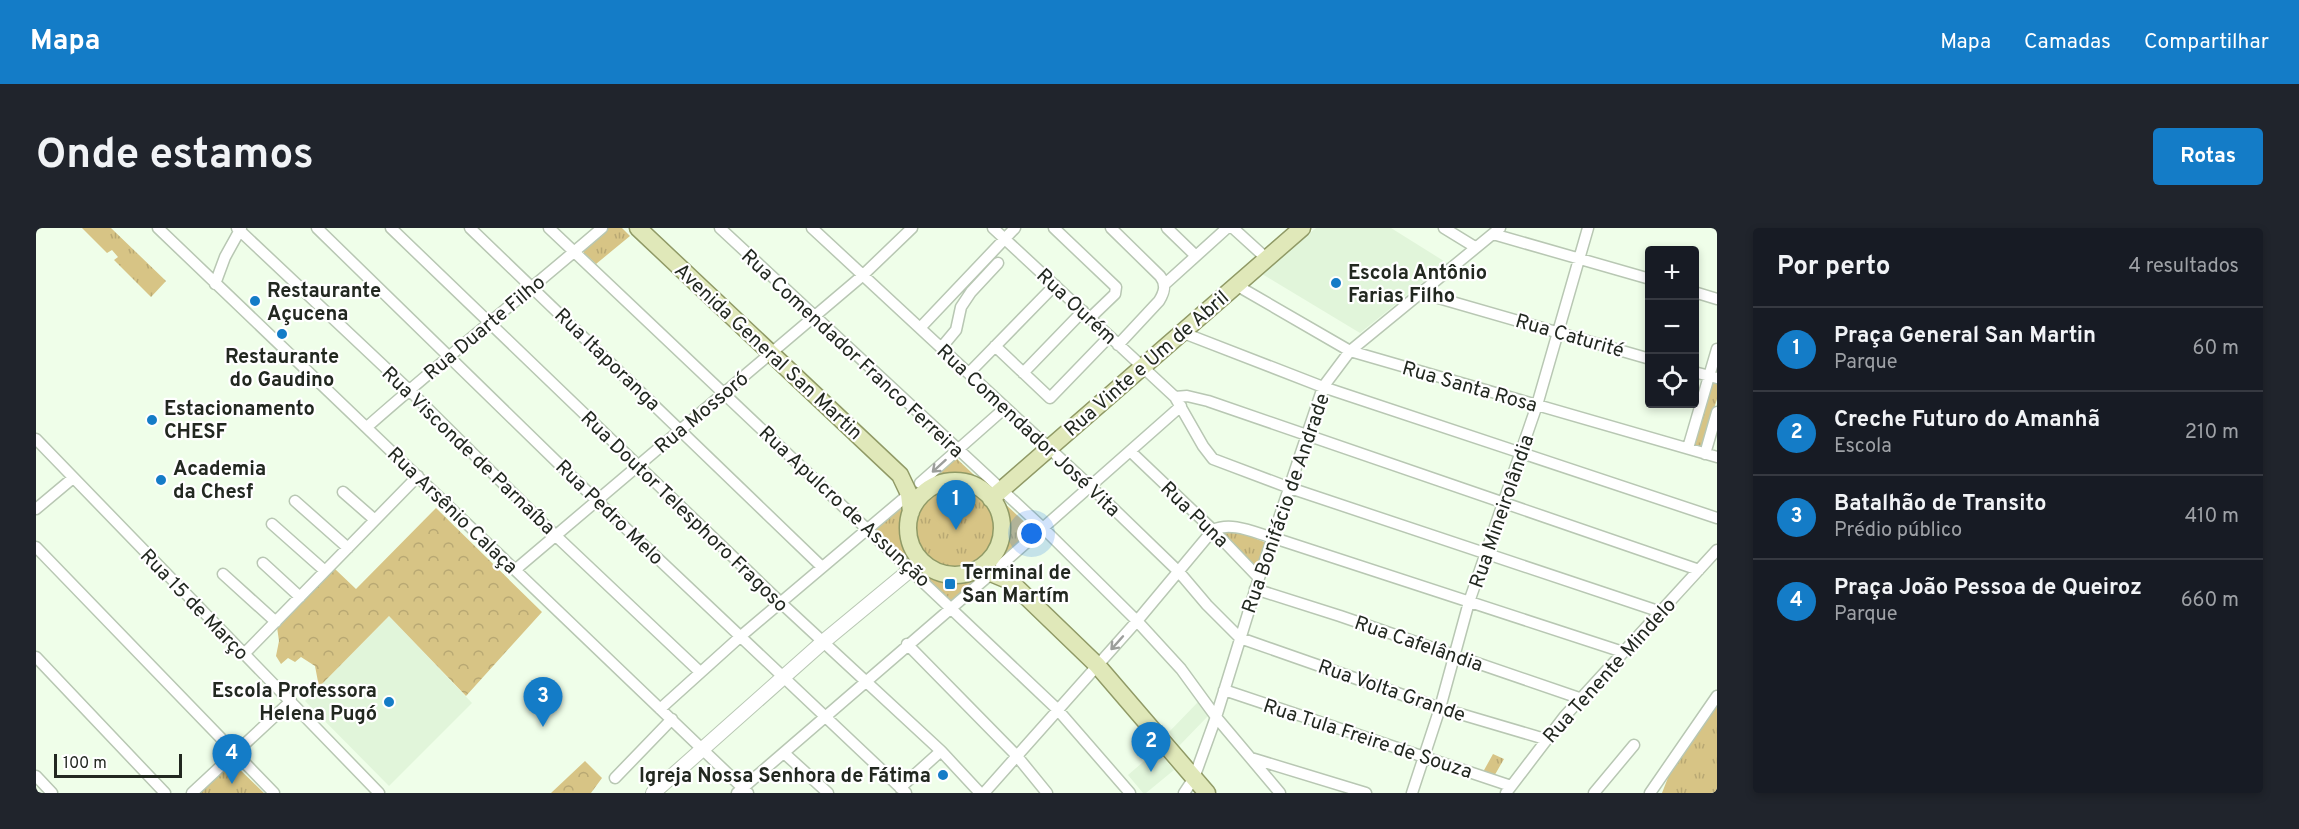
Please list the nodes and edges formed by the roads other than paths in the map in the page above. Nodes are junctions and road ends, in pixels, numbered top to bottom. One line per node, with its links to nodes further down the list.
1 (158, 228): 32 (street, Rua Arsênio Calaça)
2 (316, 228): 53 (street, Rua Pedro Melo)
3 (391, 228): 42 (street, Rua Doutor Telesphoro Fragoso)
4 (470, 228): 36 (street, Rua Itaporanga)
5 (549, 228): 25 (street, Rua Apulcro de Assunção)
6 (602, 228): 25 (street, Rua Duarte Filho)
7 (638, 228): 52 (main road, Avenida General San Martin)
8 (720, 228): 41 (street, Rua Comendador Franco Ferreira)
9 (812, 228): 30 (street, Rua Comendador José Vita)
10 (912, 228): 30 (street, Rua Mossoró)
11 (993, 228): 23 (street, Rua Ourém)
12 (1015, 228): 23 (street)
13 (1054, 228): 40 (street)
14 (1167, 228): 26 (street)
15 (1227, 228): 26 (street)
16 (1233, 228): 27 (street)
17 (1302, 228): 27 (main road, Rua Vinte e Um de Abril)
18 (1444, 228): 24 (street)
19 (1588, 228): 28 (street, Rua Mineirolândia)
20 (239, 229): 32 (street); 60 (street, Rua Visconde de Parnaíba)
21 (1119, 230): 33 (street)
22 (1494, 231): 24 (street, Rua Bonifácio de Andrade); 28 (street)
23 (1005, 238): 34 (street, Rua Ourém); 43 (street)
24 (1475, 247): 37 (street, Rua Bonifácio de Andrade)
25 (574, 251): 36 (street, Rua Duarte Filho); 61 (street, Rua Apulcro de Assunção)
26 (1196, 256): 33 (street)
27 (1266, 258): 35 (main road, Rua Vinte e Um de Abril)
28 (1579, 259): 31 (street); 45 (street, Rua Mineirolândia)
29 (998, 263): 49 (street)
30 (862, 276): 41 (street, Rua Mossoró); 43 (street, Rua Comendador José Vita)
31 (1645, 278)
32 (215, 284): 66 (street, Rua Arsênio Calaça)
33 (1165, 284): 47 (street)
34 (1055, 285): 40 (street, Rua Ourém); 48 (street)
35 (1236, 285): 44 (main road, Rua Vinte e Um de Abril); 51 (street, Rua Santa Rosa)
36 (533, 287): 42 (street, Rua Duarte Filho); 67 (street, Rua Itaporanga)
37 (1421, 293): 45 (street, Rua Caturité); 51 (street, Rua Bonifácio de Andrade)
38 (1699, 293): 39 (street)
39 (1717, 299)
40 (1087, 314): 46 (street, Rua Ourém); 57 (street)
41 (813, 316): 52 (street, Rua Mossoró); 72 (street, Rua Comendador Franco Ferreira)
42 (489, 321): 53 (street, Rua Duarte Filho); 77 (street, Rua Doutor Telesphoro Fragoso)
43 (920, 328): 49 (street, Rua Comendador José Vita)
44 (1181, 332): 55 (main road, Rua Vinte e Um de Abril); 59 (street)
45 (1558, 332): 54 (street, Rua Caturité); 63 (street, Rua Mineirolândia)
46 (1109, 336): 47 (street, Rua Ourém); 57 (street)
47 (1118, 345): 55 (street, Rua Ourém)
48 (995, 346): 56 (street); 57 (street)
49 (941, 348): 56 (street, Rua Comendador José Vita)
50 (1717, 349): 58 (street)
51 (1350, 351): 59 (street, Rua Bonifácio de Andrade); 63 (street, Rua Santa Rosa)
52 (772, 352): 61 (street, Rua Mossoró); 81 (main road, Avenida General San Martin)
53 (449, 355): 60 (street, Rua Duarte Filho); 85 (street, Rua Pedro Melo)
54 (1645, 357)
55 (1141, 366): 62 (street, Rua Ourém); 70 (main road, Rua Vinte e Um de Abril)
56 (969, 373): 64 (street, Rua Comendador José Vita)
57 (1023, 373)
58 (1713, 377): 71 (street)
59 (1323, 387): 68 (street, Rua Bonifácio de Andrade); 74 (street)
60 (409, 390): 66 (street, Rua Duarte Filho); 96 (street, Rua Visconde de Parnaíba)
61 (725, 393): 67 (street, Rua Mossoró); 94 (street, Rua Apulcro de Assunção)
62 (1178, 401): 68 (street); 73 (street); 82 (street, Rua Ourém)
63 (1537, 405): 71 (street, Rua Santa Rosa); 74 (street, Rua Mineirolândia)
64 (1005, 408): 70 (street, Rua Comendador José Vita); 72 (street)
65 (1717, 412): 75 (street)
66 (367, 427): 78 (street, Rua Arsênio Calaça)
67 (681, 430): 77 (street, Rua Mossoró); 104 (street, Rua Itaporanga)
68 (1307, 436): 82 (street, Rua Bonifácio de Andrade); 87 (street)
69 (36, 439): 79 (street, Rua 15 de Março)
70 (1048, 448): 80 (street, Rua Comendador José Vita); 84 (main road, Rua Vinte e Um de Abril)
71 (1688, 448): 75 (street, Rua Santa Rosa)
72 (957, 450): 81 (street, one-way to 81); 84 (street, Rua Comendador Franco Ferreira)
73 (1130, 451): 80 (street); 95 (street, Rua Puna)
74 (1520, 454): 87 (street, Rua Mineirolândia); 90 (street)
75 (1705, 454): 76 (street, Rua Santa Rosa)
76 (1717, 457)
77 (638, 466): 85 (street, Rua Mossoró); 114 (street, Rua Doutor Telesphoro Fragoso)
78 (418, 476): 91 (street); 106 (street, Rua Arsênio Calaça)
79 (73, 478): 88 (street); 125 (street, Rua 15 de Março)
80 (1090, 486): 93 (street); 109 (street, Rua Comendador José Vita)
81 (921, 488): 84 (main road); 89 (main road); 89 (main road); 94 (street)
82 (1290, 488): 97 (street, Rua Bonifácio de Andrade); 101 (street, Rua Ourém)
83 (343, 492): 91 (street)
84 (996, 494): 93 (street, Rua Comendador Franco Ferreira); 105 (main road)
85 (596, 500): 96 (street, Rua Mossoró); 120 (street, Rua Pedro Melo)
86 (295, 501): 99 (street)
87 (1502, 504): 101 (street, Rua Mineirolândia); 107 (street)
88 (36, 508)
89 (911, 512): 103 (main road)
90 (1717, 518)
91 (375, 520): 99 (street)
92 (272, 524): 108 (street)
93 (1043, 528): 105 (street); 118 (street, Rua Comendador Franco Ferreira)
94 (868, 529): 103 (street, Rua Apulcro de Assunção); 104 (street)
95 (1213, 530): 97 (street); 109 (street); 111 (street, Rua Puna)
96 (555, 535): 106 (street, Rua Mossoró); 129 (street, Rua Visconde de Parnaíba)
97 (1274, 538): 111 (street, Rua Bonifácio de Andrade); 115 (street)
98 (36, 547): 146 (street)
99 (348, 548): 108 (street)
100 (1717, 550): 107 (street, Rua Tenente Mindelo)
101 (1486, 552): 115 (street, Rua Mineirolândia); 117 (street, Rua Ourém)
102 (263, 563): 113 (street)
103 (916, 565): 105 (main road); 116 (street, Rua Apulcro de Assunção); 122 (street)
104 (822, 567): 114 (street)
105 (991, 569): 116 (street); 128 (main road)
106 (515, 570): 137 (street, Rua Arsênio Calaça)
107 (1699, 570): 117 (street, Rua Tenente Mindelo)
108 (325, 571): 113 (street)
109 (1179, 572): 118 (street); 121 (street, Rua Comendador José Vita)
110 (223, 574): 119 (street)
111 (1259, 578): 112 (street, Rua Bonifácio de Andrade)
112 (1256, 589): 121 (street, Rua Bonifácio de Andrade); 126 (street, Rua Cafelândia)
113 (300, 597): 119 (street)
114 (780, 602): 120 (street); 122 (street, Rua Doutor Telesphoro Fragoso)
115 (1469, 603): 124 (street); 126 (street, Rua Mineirolândia)
116 (952, 607): 123 (street); 138 (street, Rua Apulcro de Assunção)
117 (1661, 612): 124 (street, Rua Tenente Mindelo)
118 (1137, 621): 128 (street, one-way to 128); 140 (street, Rua Comendador Franco Ferreira)
119 (276, 622): 125 (street)
120 (741, 636): 129 (street); 130 (street, Rua Pedro Melo)
121 (1240, 638): 132 (street, Rua Bonifácio de Andrade); 136 (street, Rua Volta Grande)
122 (823, 642): 130 (street); 131 (street, Rua Doutor Telesphoro Fragoso)
123 (907, 644): 131 (street); 148 (street)
124 (1623, 652): 134 (street, Rua Tenente Mindelo)
125 (244, 654): 135 (street, Rua 15 de Março)
126 (1454, 655): 134 (street, Rua Cafelândia); 136 (street, Rua Mineirolândia)
127 (36, 657): 158 (street)
128 (1097, 665): 138 (street); 153 (main road)
129 (700, 672): 137 (street)
130 (784, 677): 139 (street, Rua Pedro Melo); 144 (street)
131 (866, 681): 139 (street); 145 (street, Rua Doutor Telesphoro Fragoso)
132 (1224, 690): 140 (street, Rua Bonifácio de Andrade); 149 (street, Rua Tula Freire de Souza)
133 (1717, 696): 173 (street)
134 (1582, 699): 142 (street, Rua Tenente Mindelo)
135 (291, 701): 146 (street); 161 (street, Rua 15 de Março)
136 (1440, 708): 142 (street, Rua Volta Grande); 149 (street, Rua Mineirolândia)
137 (660, 709): 141 (street, Rua Arsênio Calaça)
138 (1057, 709): 148 (street); 166 (street, Rua Apulcro de Assunção)
139 (824, 717): 147 (street); 156 (street, Rua Pedro Melo)
140 (1216, 717): 150 (street, Rua Comendador Franco Ferreira); 153 (street, Rua Bonifácio de Andrade)
141 (672, 719): 144 (street, Rua Arsênio Calaça); 152 (street)
142 (1545, 739): 154 (street, Rua Tenente Mindelo)
143 (1635, 745): 172 (street)
144 (703, 748): 155 (street, Rua Arsênio Calaça); 162 (street)
145 (941, 751): 156 (street); 164 (street, Rua Doutor Telesphoro Fragoso)
146 (235, 753): 159 (street); 160 (street)
147 (784, 753): 155 (street); 163 (street)
148 (1016, 755): 164 (street); 165 (street)
149 (1424, 757): 154 (street, Rua Tula Freire de Souza); 171 (street, Rua Mineirolândia)
150 (1250, 758): 169 (street, Rua Comendador Franco Ferreira); 170 (street)
151 (36, 776): 157 (street)
152 (615, 778)
153 (1194, 778): 167 (street, Rua Bonifácio de Andrade); 168 (main road)
154 (1508, 789)
155 (743, 791)
156 (903, 791)
157 (51, 793)
158 (165, 793)
159 (192, 793)
160 (274, 793)
161 (379, 793)
162 (653, 793)
163 (828, 793)
164 (982, 793)
165 (1047, 793)
166 (1130, 793)
167 (1184, 793)
168 (1206, 793)
169 (1280, 793)
170 (1366, 793)
171 (1412, 793)
172 (1594, 793)
173 (1650, 793)

